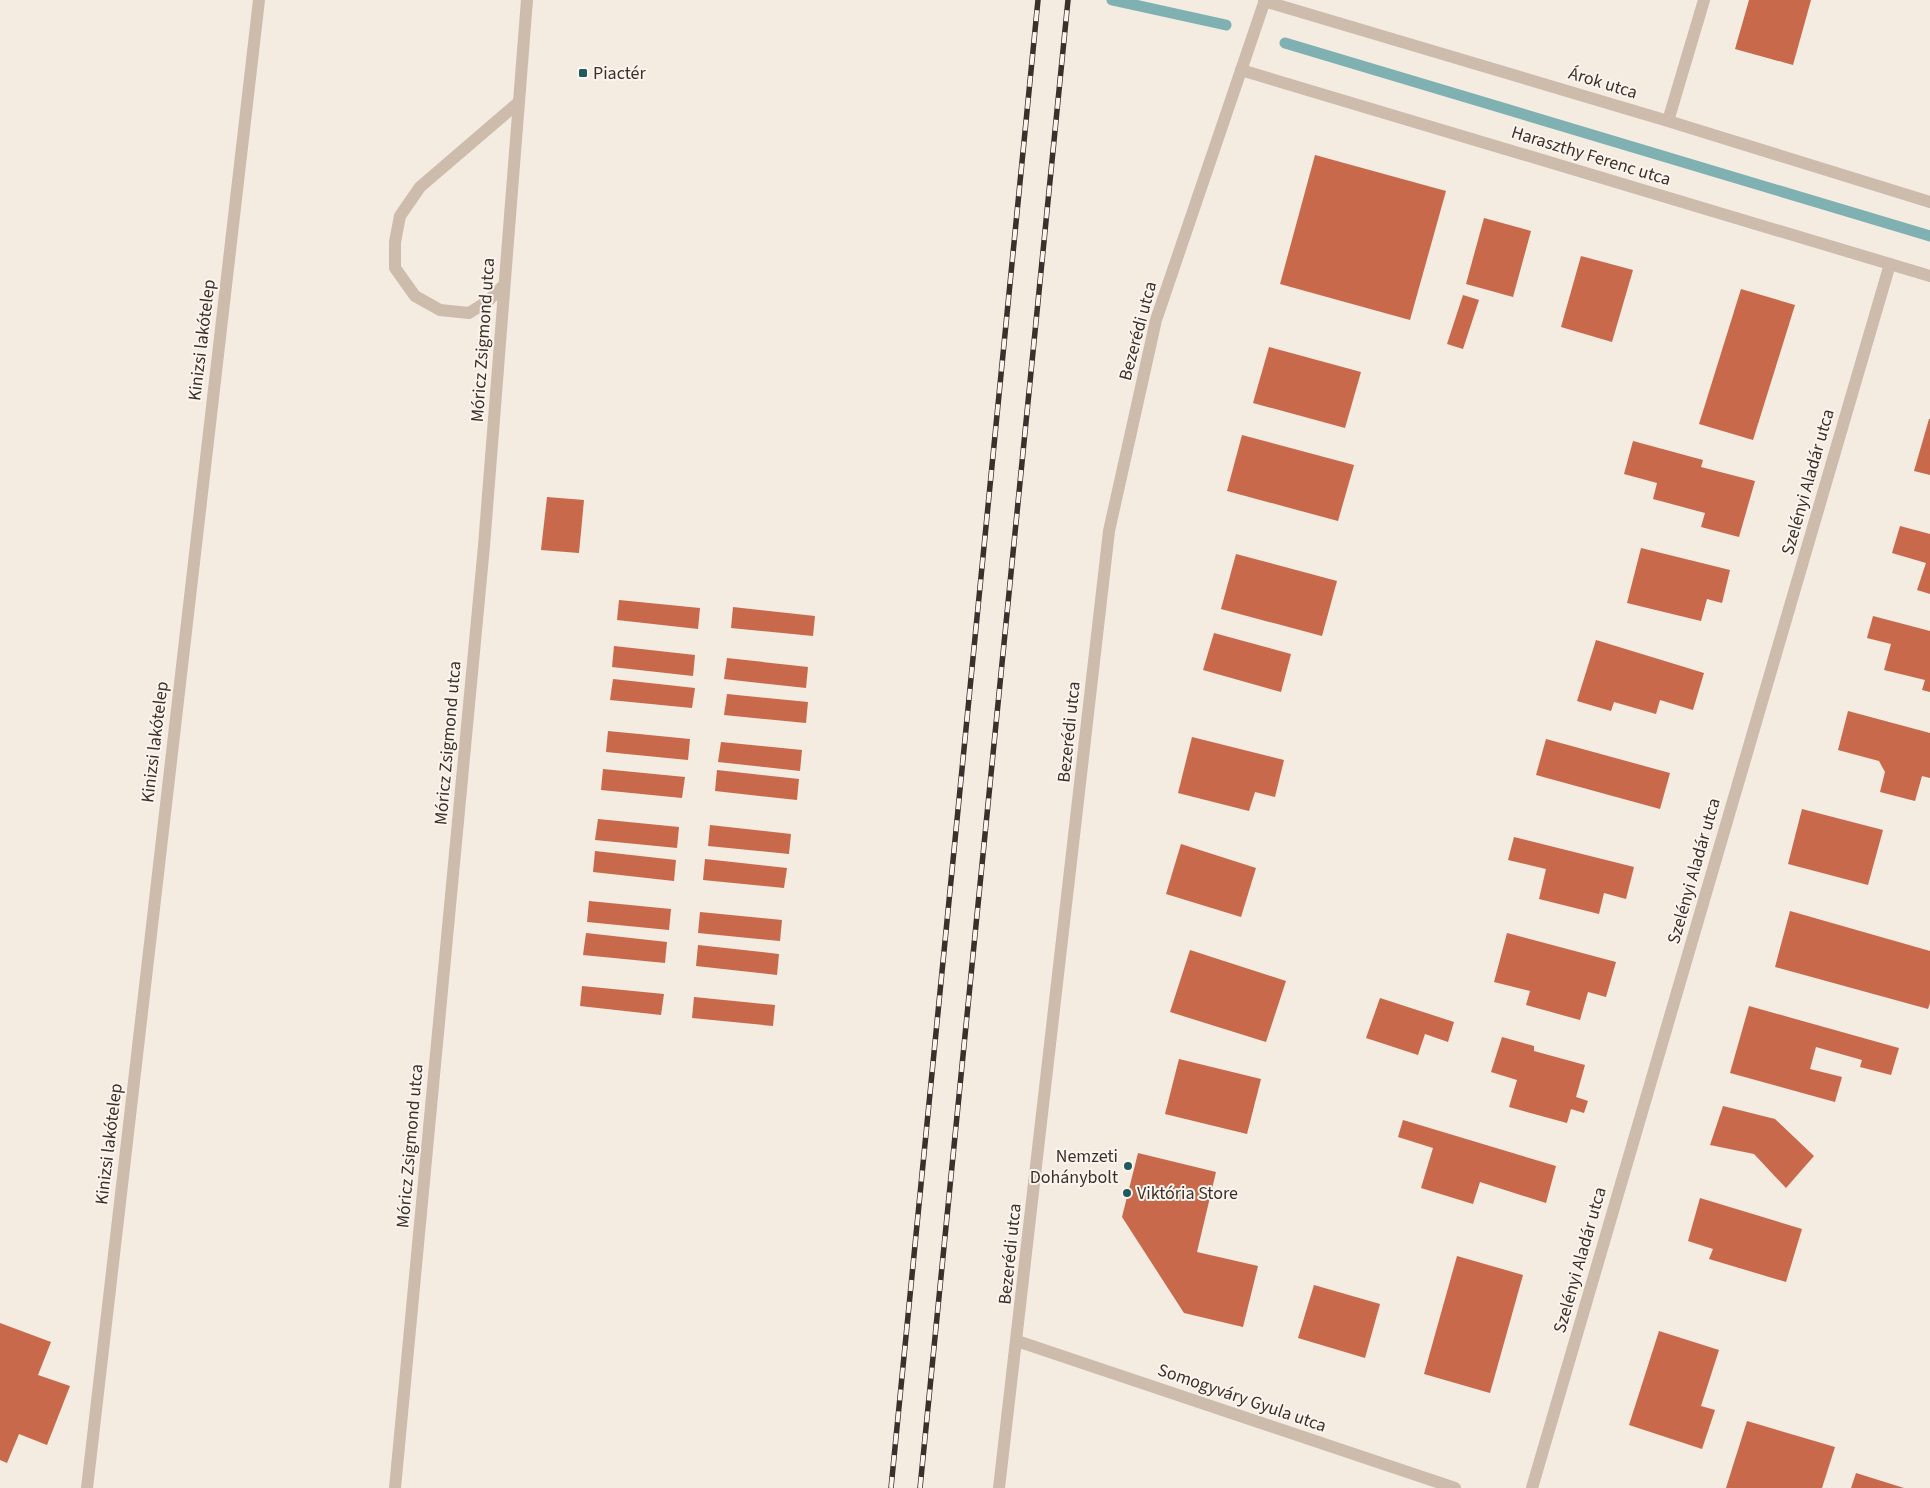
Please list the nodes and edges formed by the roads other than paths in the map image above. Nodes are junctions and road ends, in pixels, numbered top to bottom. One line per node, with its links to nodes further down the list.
1 (259, 0): 13 (street, Kinizsi lakótelep)
2 (527, 0): 6 (street, Móricz Zsigmond utca)
3 (1704, 0): 7 (street)
4 (1264, 1): 5 (street, Bezerédi utca); 7 (street, Árok utca)
5 (1241, 70): 9 (street, Haraszthy Ferenc utca); 12 (street, Bezerédi utca)
6 (519, 102): 11 (street, Móricz Zsigmond utca); 11 (street)
7 (1668, 121): 8 (street, Árok utca)
8 (1930, 202)
9 (1890, 264): 10 (street, Haraszthy Ferenc utca); 17 (street, Szelényi Aladár utca)
10 (1930, 276)
11 (504, 284): 14 (street, Móricz Zsigmond utca)
12 (1017, 1341): 15 (street, Bezerédi utca); 16 (street, Somogyváry Gyula utca)
13 (86, 1488)
14 (396, 1488)
15 (999, 1488)
16 (1455, 1488)
17 (1532, 1488)

